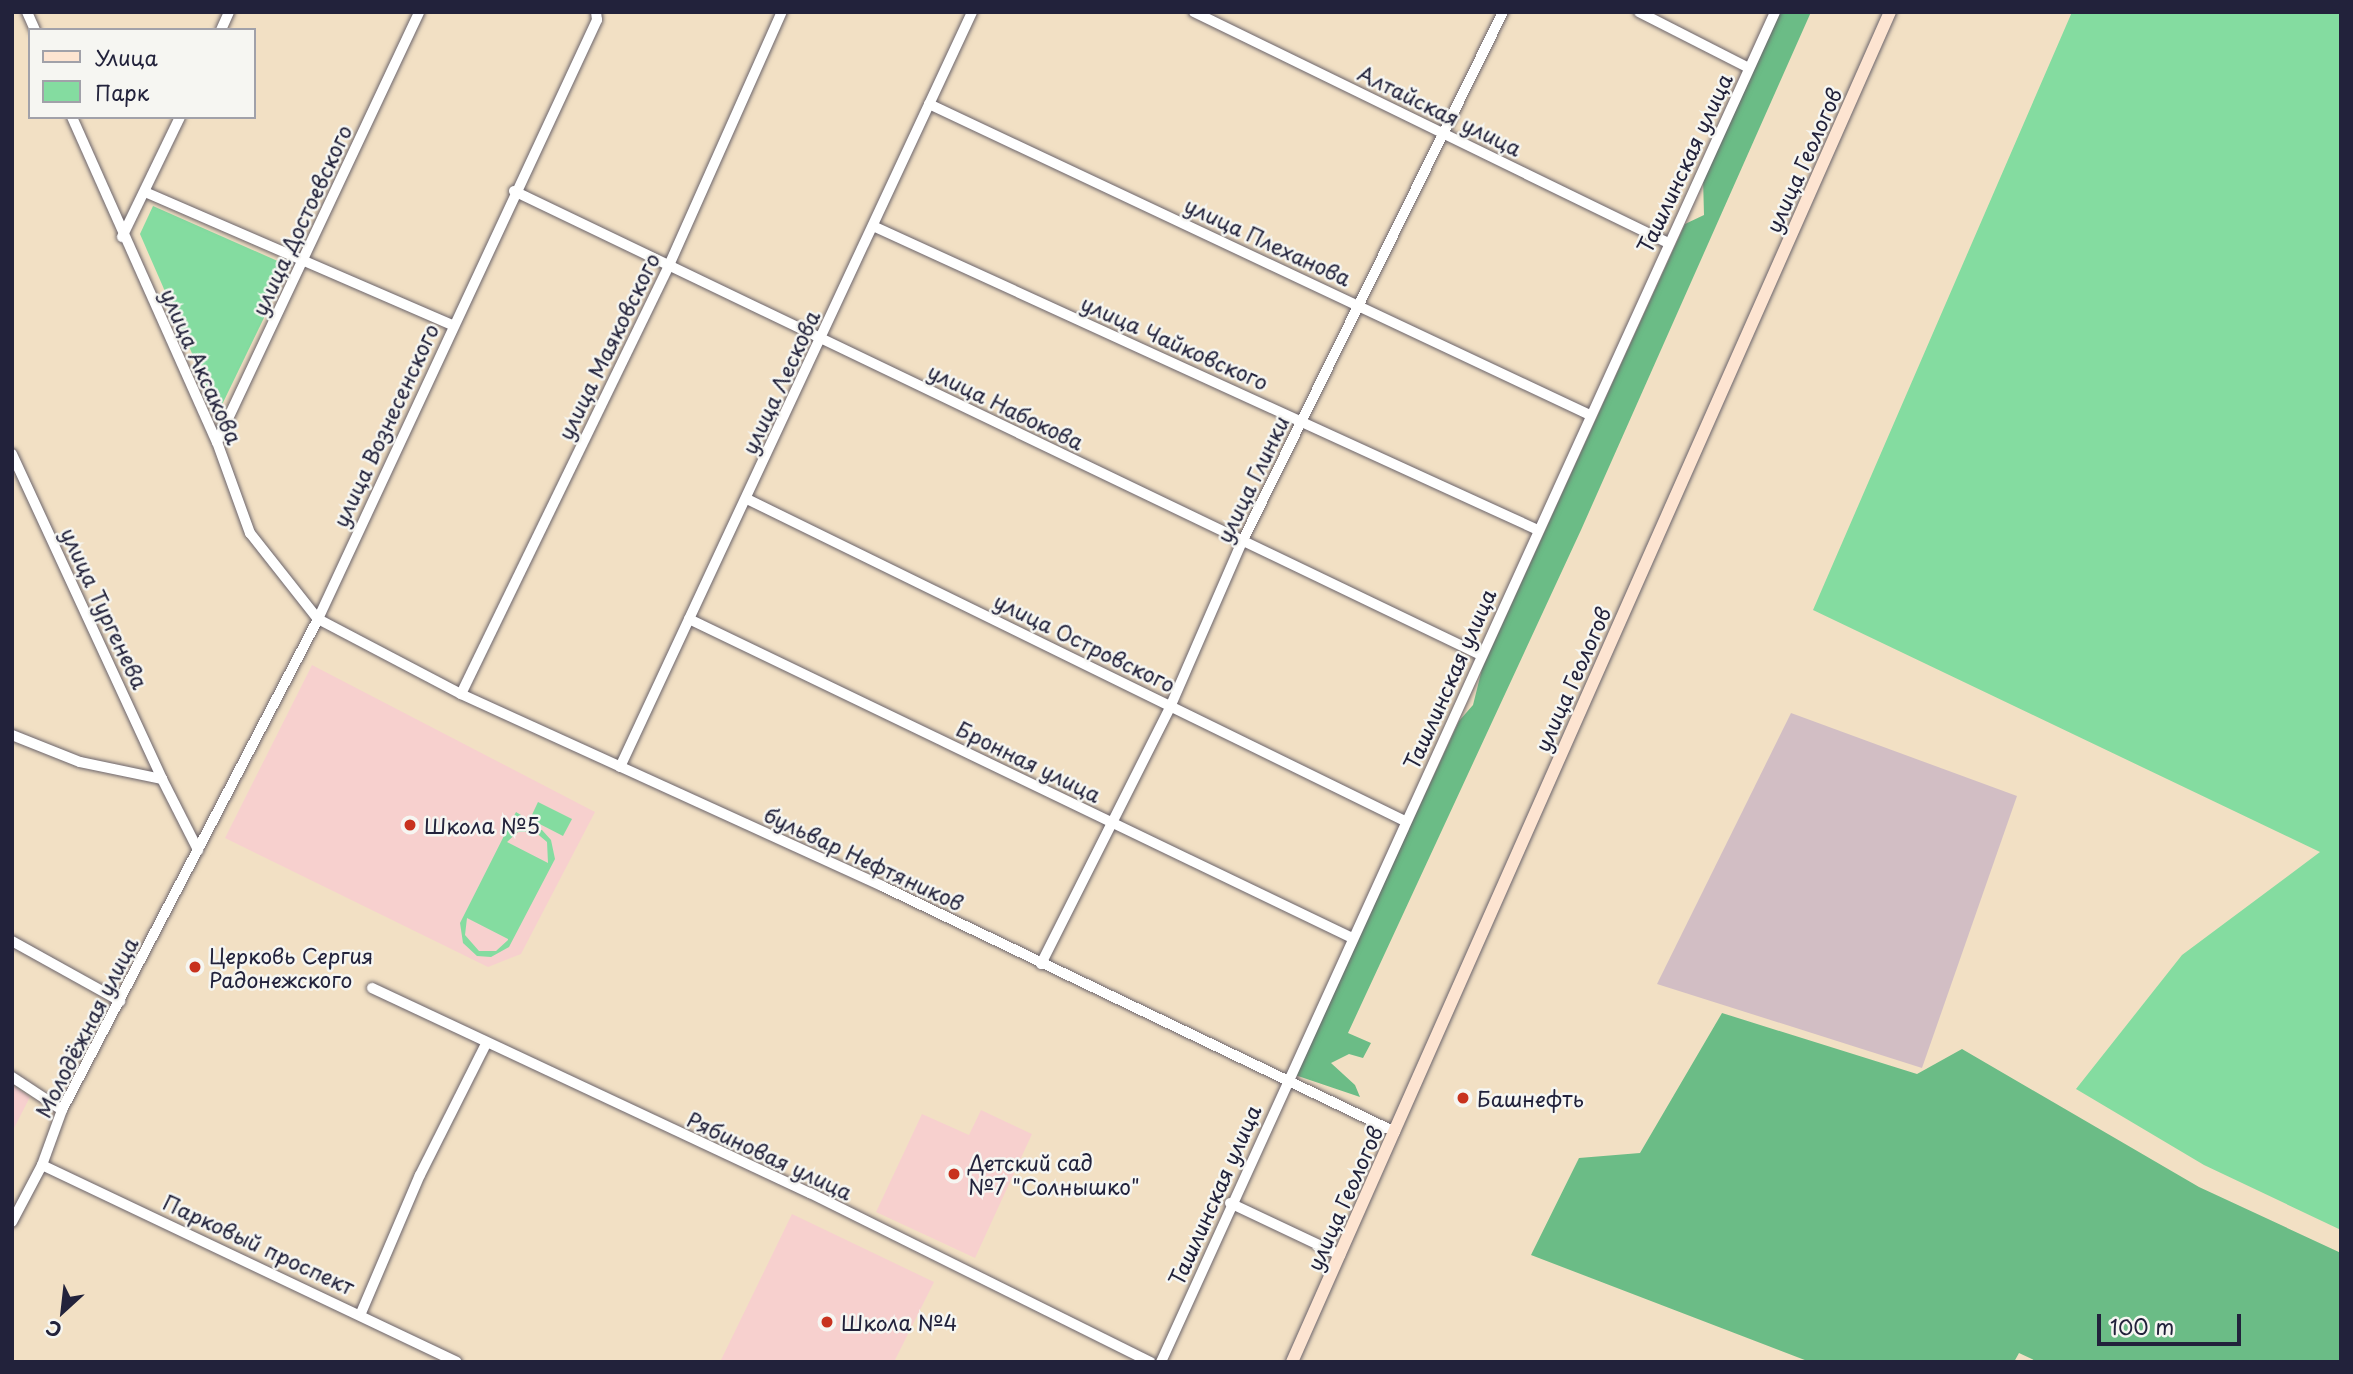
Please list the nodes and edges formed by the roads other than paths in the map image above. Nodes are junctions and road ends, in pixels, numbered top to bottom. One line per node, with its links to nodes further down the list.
1 (27, 12): 12 (street)
2 (229, 12): 13 (street)
3 (419, 12): 24 (street, улица Достоевского)
4 (596, 12): 19 (street, улица Вознесенского)
5 (782, 12): 25 (street, улица Маяковского)
6 (972, 12): 15 (street, улица Лескова)
7 (1194, 12): 18 (street, Алтайская улица)
8 (1503, 12): 18 (street, улица Глинки)
9 (1639, 12): 14 (street)
10 (1775, 12): 14 (street, Ташлинская улица)
11 (1890, 12): 56 (main road, улица Геологов)
12 (34, 28)
13 (222, 28)
14 (1749, 68): 23 (street, Ташлинская улица)
15 (929, 104): 21 (street, улица Лескова); 26 (street, улица Плеханова)
16 (73, 119): 22 (street, улица Аксакова)
17 (179, 119): 20 (street)
18 (1445, 133): 23 (street, Алтайская улица); 26 (street, улица Глинки)
19 (514, 191): 25 (street, улица Набокова); 27 (street, улица Вознесенского)
20 (145, 192): 22 (street); 24 (street)
21 (873, 226): 28 (street, улица Лескова); 30 (street, улица Чайковского)
22 (122, 237): 31 (street, улица Аксакова)
23 (1668, 243): 29 (street, Ташлинская улица)
24 (304, 261): 27 (street); 31 (street, улица Достоевского)
25 (670, 263): 28 (street, улица Набокова); 39 (street, улица Маяковского)
26 (1357, 304): 29 (street, улица Плеханова); 30 (street, улица Глинки)
27 (452, 325): 36 (street, улица Вознесенского)
28 (822, 338): 33 (street, улица Лескова); 35 (street, улица Набокова)
29 (1590, 415): 34 (street, Ташлинская улица)
30 (1302, 421): 34 (street, улица Чайковского); 35 (street, улица Глинки)
31 (217, 442): 36 (street, улица Аксакова)
32 (12, 454): 43 (street, улица Тургенева)
33 (747, 499): 37 (street, улица Лескова); 40 (street, улица Островского)
34 (1538, 530): 38 (street, Ташлинская улица)
35 (1242, 542): 38 (street, улица Набокова); 40 (street, улица Глинки)
36 (318, 619): 39 (street, бульвар Нефтяников); 46 (street, улица Вознесенского)
37 (689, 619): 42 (street, улица Лескова); 45 (street, Бронная улица)
38 (1482, 655): 44 (street, Ташлинская улица)
39 (461, 694): 42 (street, бульвар Нефтяников)
40 (1171, 705): 44 (street, улица Островского); 45 (street, улица Глинки)
41 (12, 735): 43 (street)
42 (620, 767): 49 (street, бульвар Нефтяников)
43 (162, 779): 46 (street, улица Тургенева)
44 (1405, 821): 47 (street, Ташлинская улица)
45 (1113, 822): 47 (street, Бронная улица); 49 (street, улица Глинки)
46 (198, 850): 51 (street, Молодёжная улица)
47 (1352, 938): 54 (street, Ташлинская улица)
48 (12, 941): 51 (street)
49 (1041, 964): 54 (street, бульвар Нефтяников)
50 (372, 988): 52 (street, Рябиновая улица)
51 (120, 1001): 55 (street, Молодёжная улица)
52 (486, 1044): 61 (street); 63 (street, Рябиновая улица)
53 (12, 1077): 55 (street)
54 (1287, 1080): 56 (street, бульвар Нефтяников); 58 (street, Ташлинская улица)
55 (62, 1110): 57 (street, Молодёжная улица)
56 (1395, 1132): 60 (main road, улица Геологов)
57 (42, 1165): 59 (street, Молодёжная улица); 61 (street, Парковый проспект)
58 (1230, 1203): 60 (street); 64 (street, Ташлинская улица)
59 (12, 1223)
60 (1340, 1255): 65 (main road, улица Геологов)
61 (361, 1313): 62 (street, Парковый проспект)
62 (457, 1362)
63 (1150, 1362)
64 (1161, 1362)
65 (1292, 1362)

